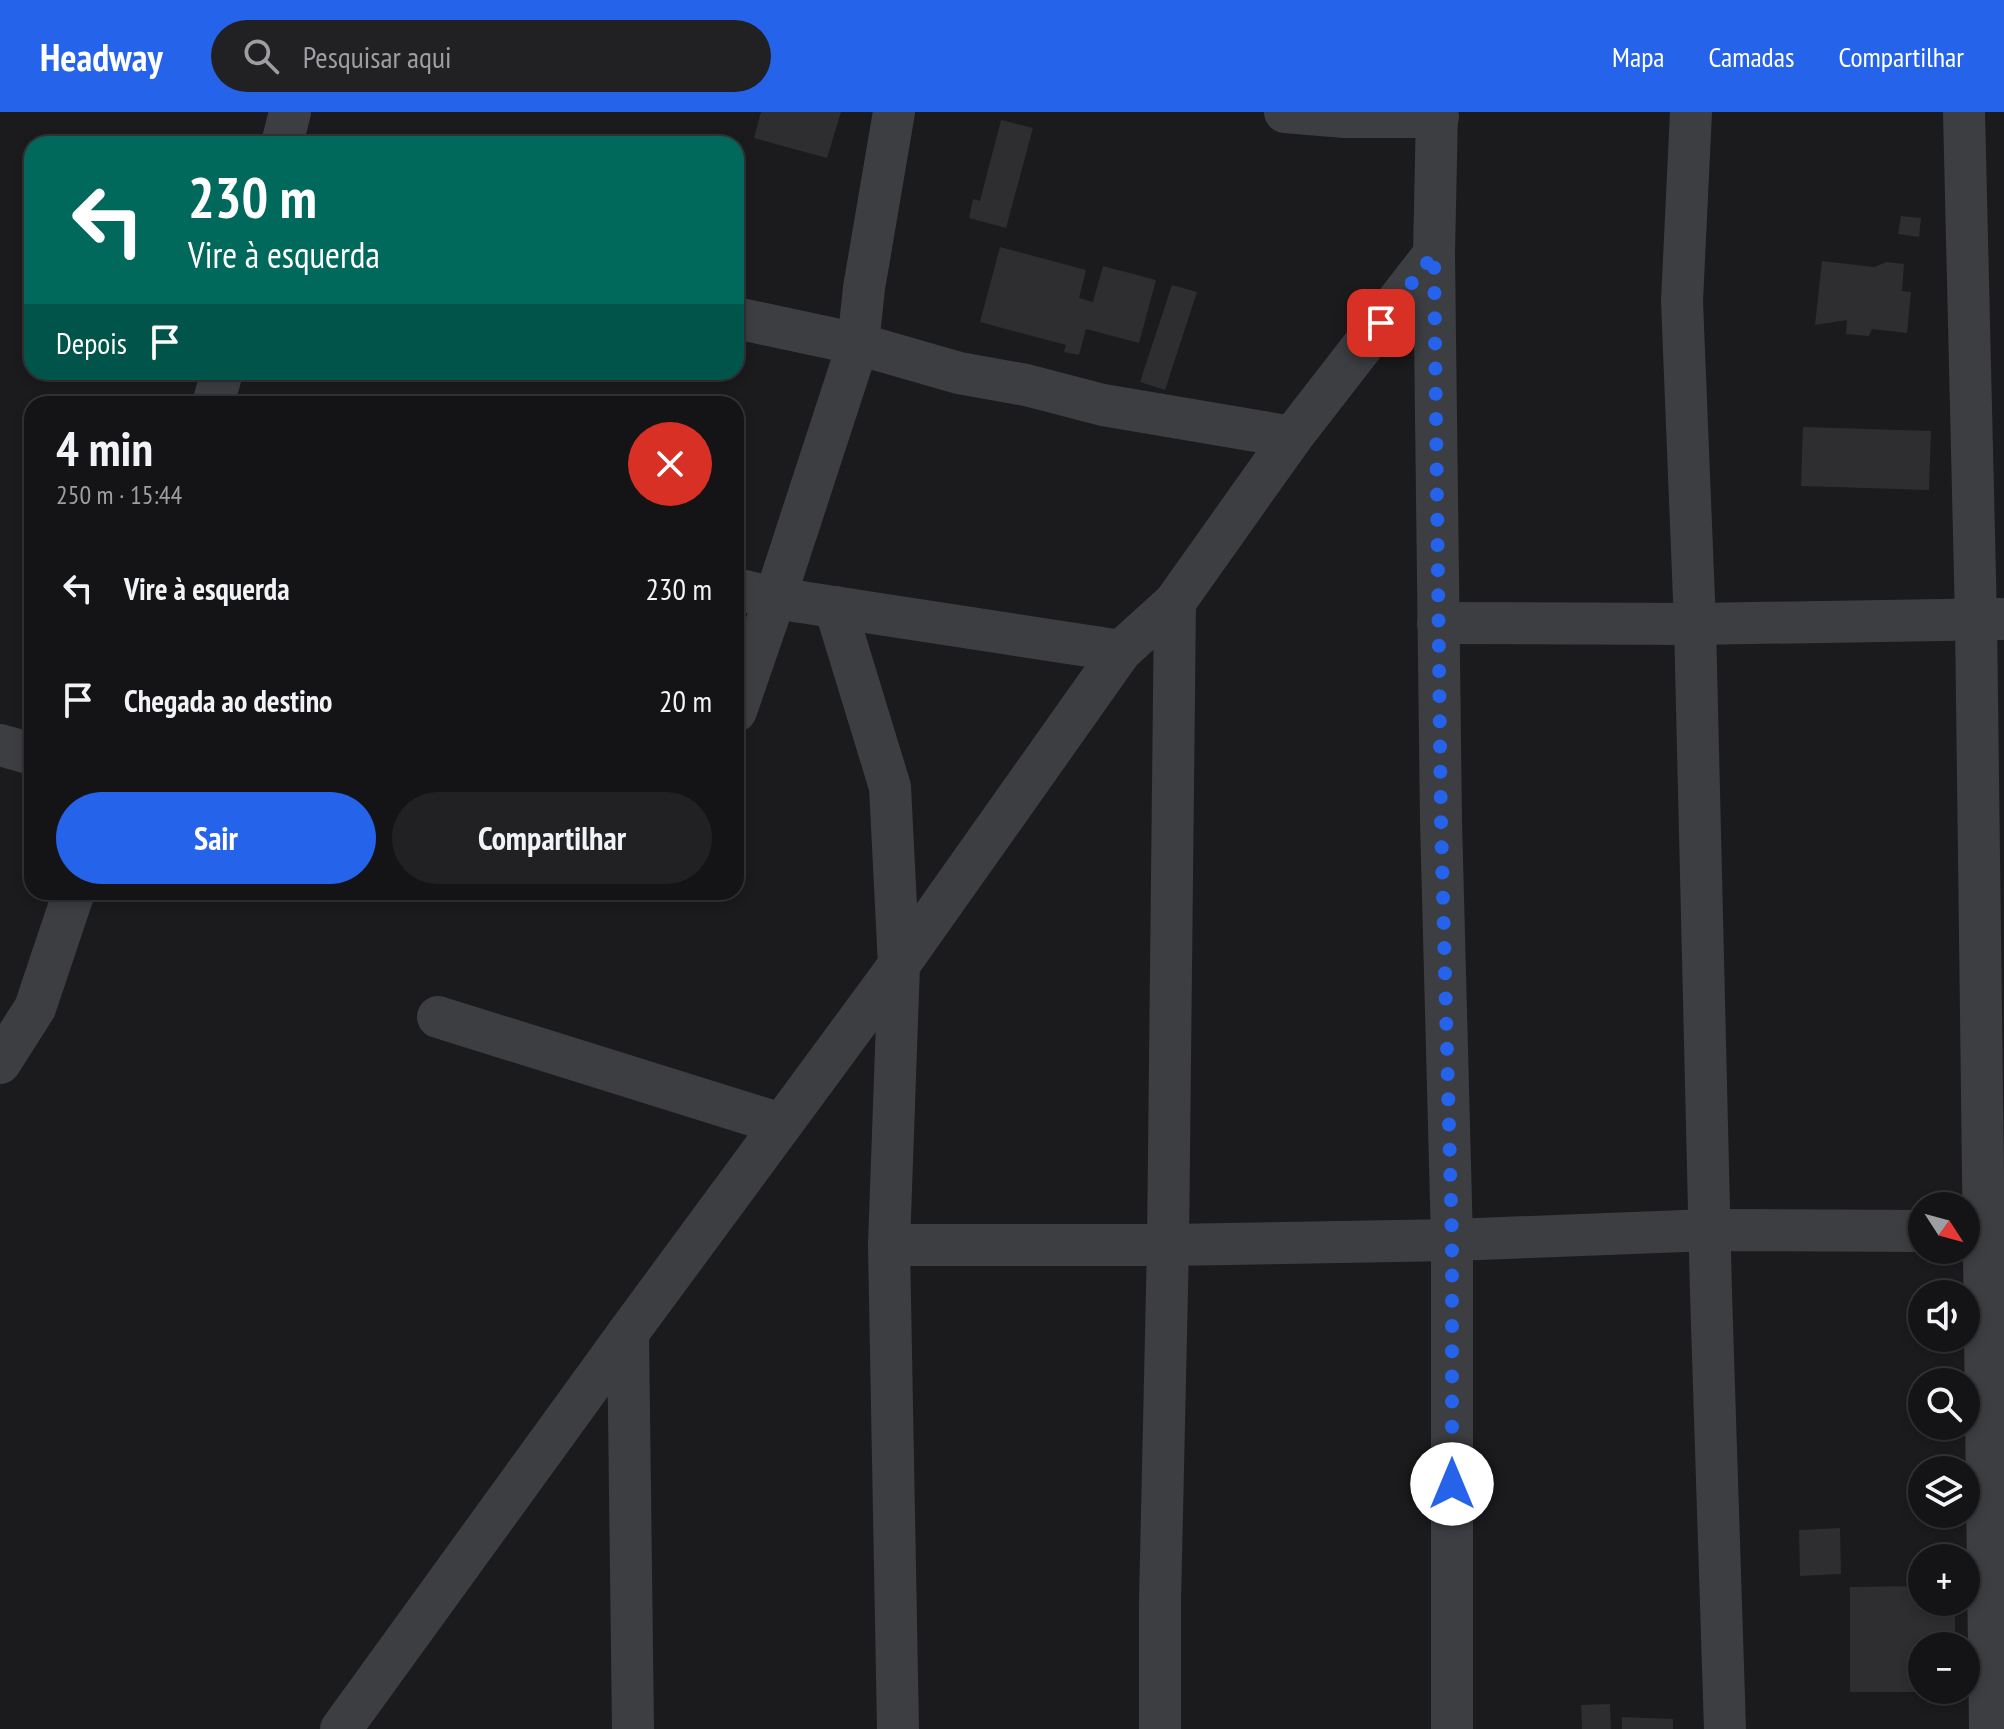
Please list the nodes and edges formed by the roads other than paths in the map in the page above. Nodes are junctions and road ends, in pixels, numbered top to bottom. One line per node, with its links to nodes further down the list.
1 (290, 112): 7 (street)
2 (894, 112): 10 (street)
3 (1285, 112): 6 (street)
4 (1691, 112): 17 (street)
5 (1964, 112): 15 (street)
6 (1438, 115): 8 (street)
7 (284, 136)
8 (1434, 254): 11 (street); 16 (street)
9 (744, 320): 10 (street)
10 (858, 344): 11 (street); 12 (street)
11 (1292, 437): 13 (street)
12 (756, 594): 14 (street); 19 (street)
13 (1175, 602): 18 (street); 32 (street)
14 (835, 607): 18 (street); 23 (street)
15 (1990, 619): 17 (street); 29 (street)
16 (1438, 623): 17 (street); 30 (street)
17 (1695, 624): 27 (street)
18 (1121, 651): 23 (street)
19 (744, 664)
20 (0, 745): 21 (street)
21 (24, 752)
22 (71, 900): 25 (street)
23 (899, 965): 26 (street); 31 (street)
24 (438, 1017): 26 (street)
25 (0, 1063)
26 (781, 1124): 33 (street)
27 (1710, 1230): 28 (street); 30 (street); 39 (street)
28 (1908, 1231)
29 (1984, 1231): 40 (street)
30 (1452, 1240): 32 (street); 38 (street)
31 (889, 1245): 32 (street); 36 (street)
32 (1168, 1245): 37 (street)
33 (628, 1333): 34 (street); 35 (street)
34 (341, 1729)
35 (633, 1729)
36 (898, 1729)
37 (1160, 1729)
38 (1452, 1729)
39 (1725, 1729)
40 (1990, 1729)

